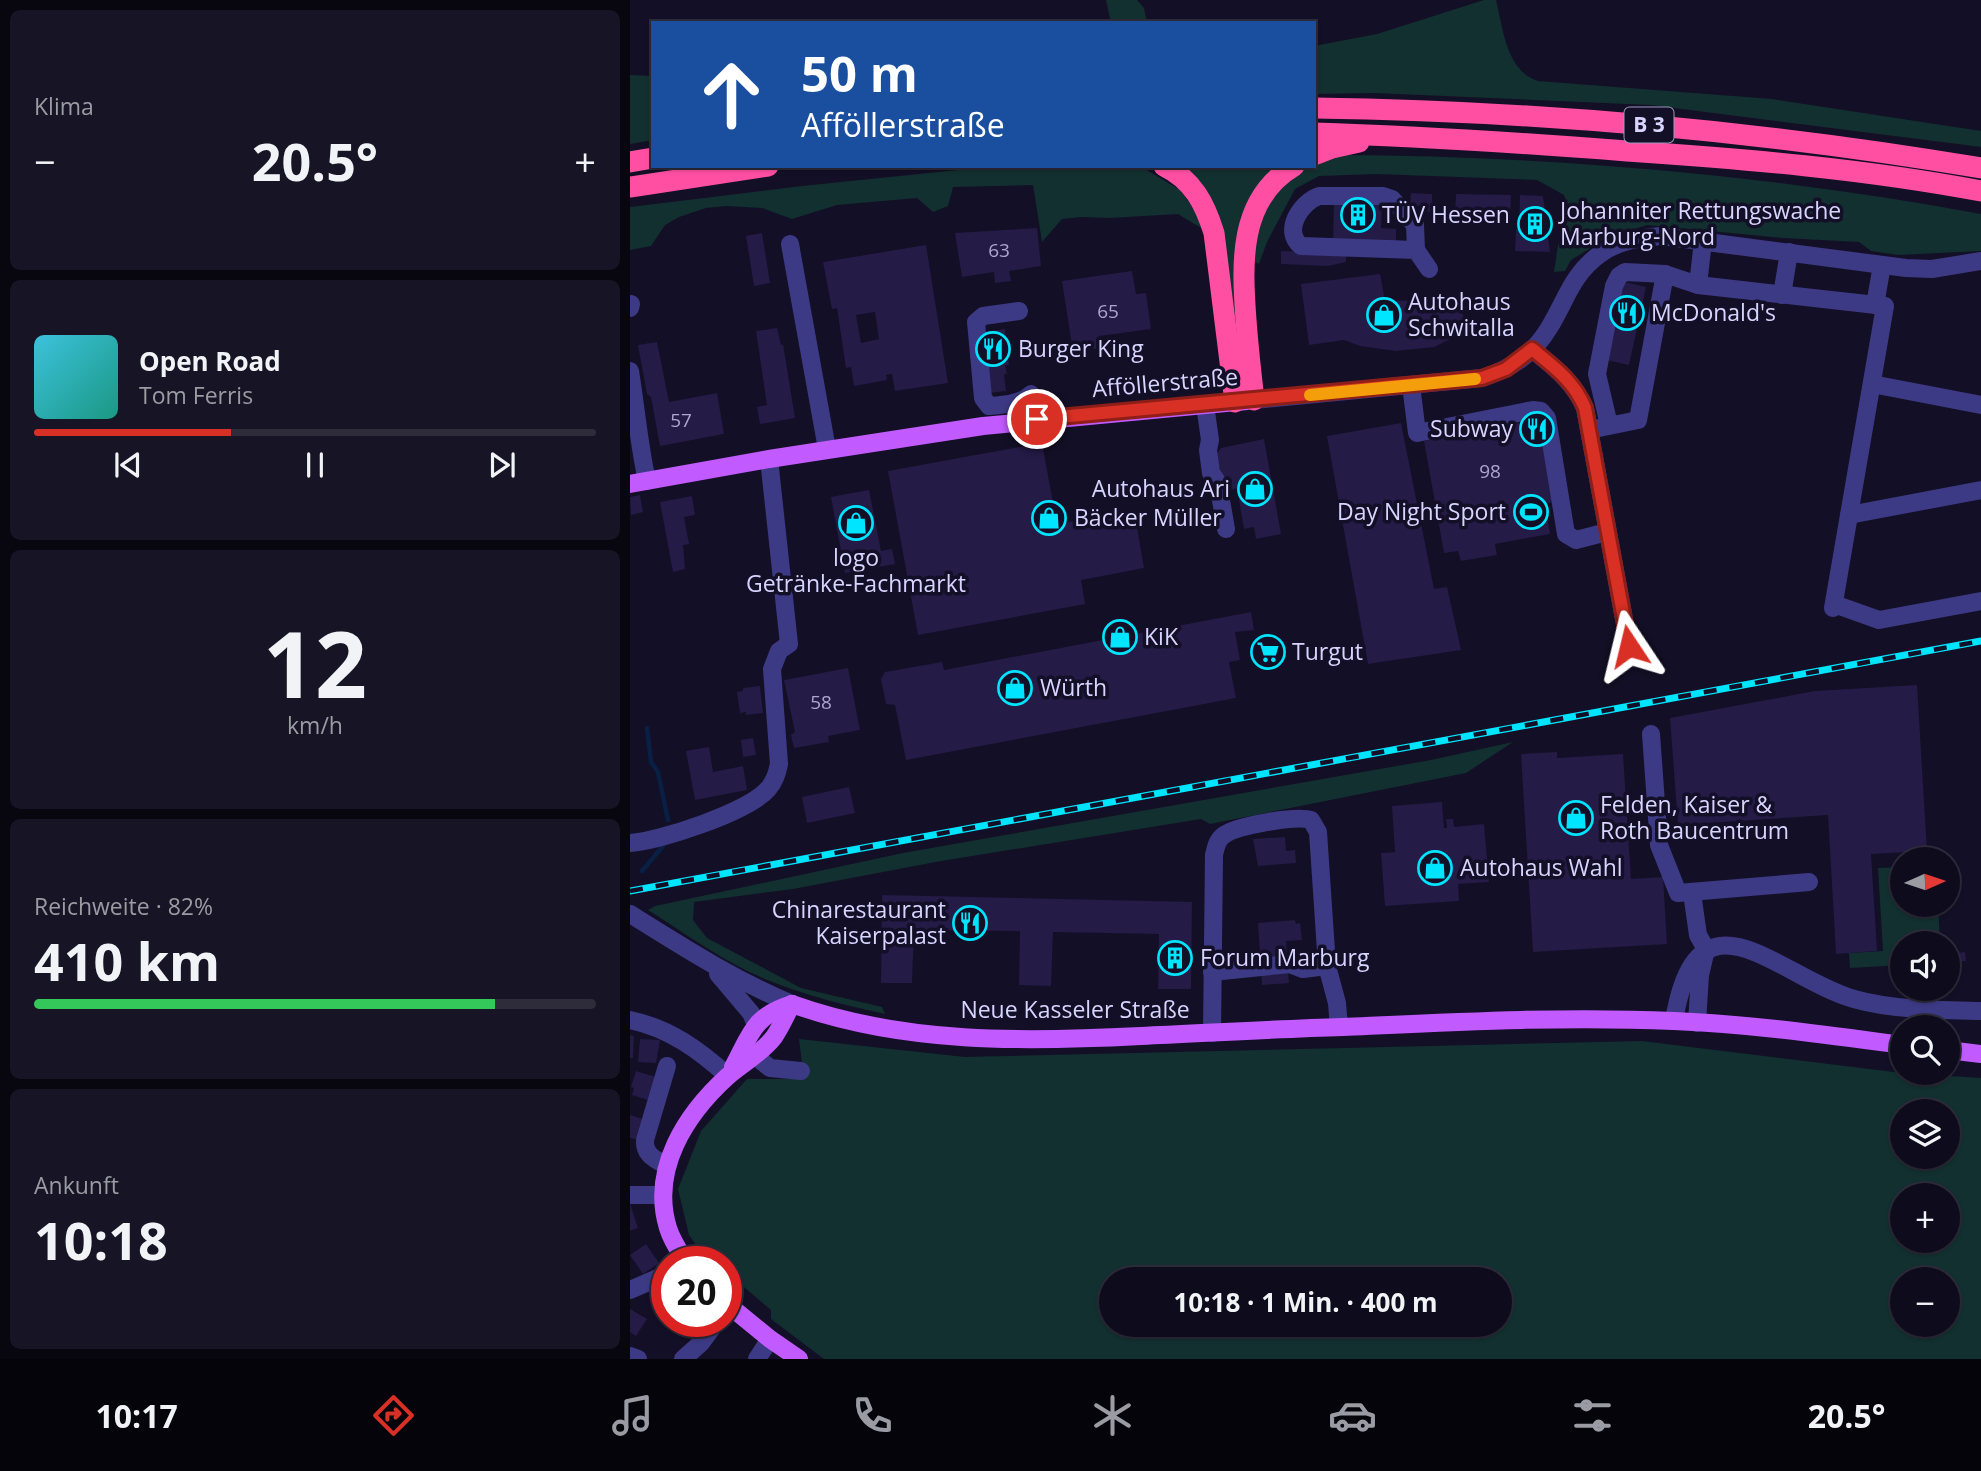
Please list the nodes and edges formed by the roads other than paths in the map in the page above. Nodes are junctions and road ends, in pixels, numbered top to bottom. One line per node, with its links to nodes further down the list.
1 (1316, 108): 10 (highway, B 3)
2 (1316, 133): 3 (highway, B 3)
3 (1392, 135): 4 (highway); 12 (highway, B 3)
4 (1316, 154)
5 (651, 158): 6 (highway)
6 (630, 162)
7 (755, 168): 11 (highway)
8 (1167, 168): 30 (highway)
9 (1291, 168): 30 (highway)
10 (1981, 168)
11 (630, 187)
12 (1981, 191)
13 (1703, 241): 16 (street, Afföllerstraße); 21 (street); 25 (street, Afföllerstraße)
14 (790, 244): 36 (street)
15 (1416, 250): 15 (street); 19 (street)
16 (1789, 252): 18 (street, Afföllerstraße); 22 (street)
17 (1981, 261): 18 (street, Afföllerstraße)
18 (1882, 265): 23 (street)
19 (1429, 269)
20 (1665, 274): 21 (street); 33 (street); 33 (street)
21 (1698, 285): 22 (street)
22 (1782, 295): 23 (street)
23 (1875, 305): 27 (street)
24 (1019, 312): 29 (street)
25 (1532, 349): 28 (street, Afföllerstraße); 34 (street)
26 (630, 371): 35 (street)
27 (1872, 384): 32 (street); 40 (street)
28 (1411, 385): 30 (street, Afföllerstraße); 42 (street)
29 (1031, 394)
30 (1244, 401): 31 (main road, Afföllerstraße)
31 (1205, 405): 36 (main road, Afföllerstraße); 41 (street)
32 (1981, 405)
33 (1609, 425): 34 (street)
34 (1589, 430): 42 (street)
35 (635, 447): 38 (street)
36 (827, 449): 37 (main road, Afföllerstraße)
37 (769, 459): 38 (main road, Afföllerstraße); 46 (street)
38 (638, 483)
39 (1981, 490): 40 (street)
40 (1849, 515): 43 (street)
41 (1226, 528)
42 (1607, 535): 44 (street)
43 (1981, 601)
44 (1629, 646)
45 (1651, 734): 48 (street)
46 (630, 843)
47 (1809, 882): 48 (street)
48 (1692, 893): 50 (street)
49 (630, 914): 51 (street, Neue Kasseler Straße)
50 (1707, 951): 55 (street); 57 (street); 58 (street)
51 (709, 963): 54 (street, Neue Kasseler Straße); 59 (street)
52 (1327, 969): 53 (street); 53 (street, Neue Kasseler Straße); 60 (street, Neue Kasseler Straße)
53 (1212, 972): 61 (street, Neue Kasseler Straße)
54 (792, 1004): 59 (main road); 61 (main road, Neue Kasseler Straße); 65 (main road)
55 (1981, 1011)
56 (630, 1020): 68 (street)
57 (1674, 1021): 58 (main road, Neue Kasseler Straße); 60 (main road, Neue Kasseler Straße)
58 (1697, 1023): 62 (main road, Neue Kasseler Straße)
59 (756, 1025): 68 (main road)
60 (1332, 1027): 61 (main road, Neue Kasseler Straße)
61 (1212, 1033)
62 (1890, 1044)
63 (1960, 1051): 64 (main road)
64 (1981, 1054)
65 (754, 1055): 67 (street); 68 (main road)
66 (667, 1066): 69 (street)
67 (801, 1071)
68 (728, 1076): 69 (main road)
69 (667, 1166): 71 (main road)
70 (630, 1195): 71 (street)
71 (663, 1195): 72 (main road)
72 (677, 1246)
73 (651, 1281): 74 (street)
74 (630, 1290)
75 (742, 1318): 77 (main road)
76 (705, 1337): 80 (street)
77 (770, 1339): 81 (street); 82 (main road)
78 (630, 1356): 79 (street)
79 (638, 1359)
80 (684, 1359)
81 (757, 1359)
82 (799, 1359)

